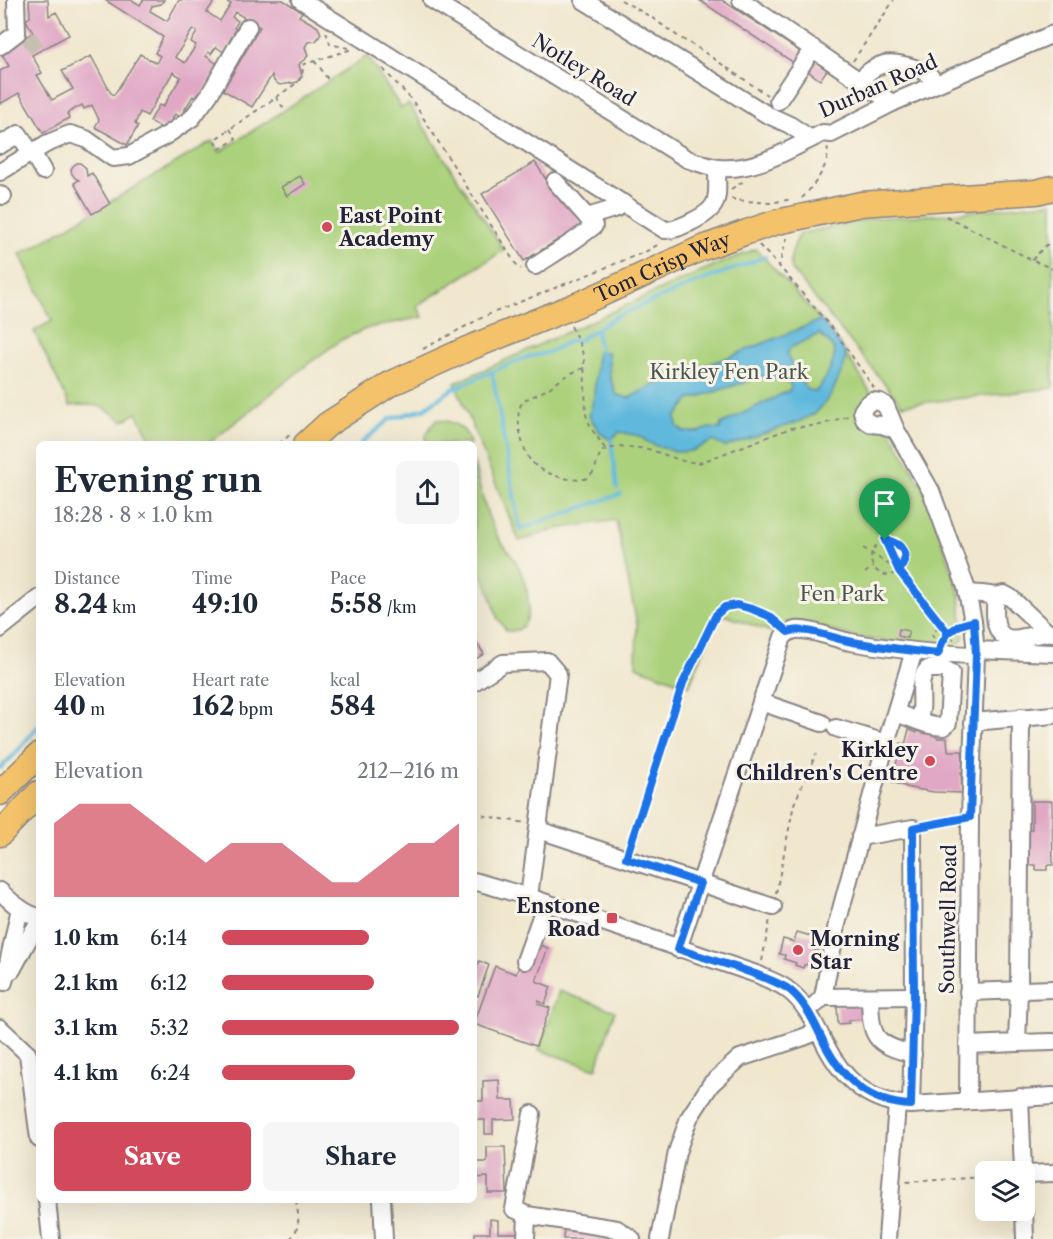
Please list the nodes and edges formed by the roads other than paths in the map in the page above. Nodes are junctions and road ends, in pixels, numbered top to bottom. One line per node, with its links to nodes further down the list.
1 (16, 0): 8 (street)
2 (302, 0): 22 (street)
3 (432, 0): 17 (street, Notley Road)
4 (583, 0): 14 (street)
5 (741, 0): 9 (street)
6 (248, 27): 16 (street)
7 (1053, 34): 11 (street, Durban Road)
8 (0, 46)
9 (813, 48): 10 (street); 12 (street)
10 (853, 76): 11 (street); 13 (street)
11 (935, 84): 13 (street, Durban Road)
12 (778, 101)
13 (892, 103): 14 (street, Durban Road)
14 (817, 136): 17 (street, Durban Road)
15 (0, 145): 16 (street)
16 (31, 153): 18 (street); 19 (street)
17 (717, 168): 22 (street)
18 (43, 171)
19 (0, 172)
20 (555, 181): 23 (street)
21 (1053, 188): 26 (highway, Tom Crisp Way)
22 (623, 203): 23 (street)
23 (587, 217): 24 (street)
24 (529, 269)
25 (896, 429): 25 (street, Southwell Road); 27 (street, Southwell Road)
26 (309, 441)
27 (967, 593): 28 (street); 34 (street, Southwell Road)
28 (996, 596): 31 (street); 31 (street)
29 (36, 600): 30 (street)
30 (0, 629)
31 (1050, 633)
32 (914, 651): 34 (street); 36 (street); 37 (street)
33 (1053, 653): 34 (street)
34 (972, 654): 41 (street, Southwell Road)
35 (477, 680): 48 (street)
36 (761, 702): 42 (street); 52 (street)
37 (896, 713): 40 (street); 42 (street)
38 (1053, 715): 39 (street)
39 (1021, 717): 41 (street); 64 (street)
40 (917, 719)
41 (973, 722): 65 (street, Southwell Road)
42 (886, 743): 50 (street)
43 (36, 758): 45 (highway)
44 (36, 784): 47 (highway)
45 (0, 793)
46 (36, 796): 49 (highway)
47 (0, 818)
48 (539, 828): 52 (street); 54 (street)
49 (0, 834)
50 (860, 837): 66 (street); 67 (street)
51 (477, 882): 54 (street)
52 (700, 883): 56 (street); 60 (street)
53 (1, 893): 57 (street)
54 (530, 897): 55 (street)
55 (546, 903): 60 (street); 61 (street)
56 (773, 907)
57 (20, 908): 58 (street); 62 (street)
58 (36, 917)
59 (36, 928): 62 (street)
60 (678, 949): 69 (street)
61 (525, 961)
62 (2, 985)
63 (1053, 989): 64 (street)
64 (1019, 990): 65 (street); 73 (street)
65 (968, 992): 74 (street, Southwell Road)
66 (914, 996): 68 (street); 76 (street)
67 (823, 997): 68 (street); 69 (street)
68 (870, 997): 76 (street)
69 (809, 1012): 71 (street)
70 (0, 1028): 75 (street)
71 (819, 1031): 81 (street); 94 (street)
72 (1053, 1042): 73 (street)
73 (1017, 1043): 74 (street)
74 (968, 1045): 80 (street, Southwell Road)
75 (33, 1053): 77 (street)
76 (913, 1054): 81 (street)
77 (36, 1096)
78 (1053, 1096): 79 (street)
79 (1020, 1097): 80 (street); 83 (street)
80 (968, 1101): 81 (street)
81 (904, 1104): 95 (street)
82 (532, 1114): 88 (street)
83 (1023, 1161)
84 (1035, 1173): 85 (street)
85 (1053, 1173)
86 (47, 1203): 90 (street)
87 (382, 1203): 91 (street)
88 (527, 1215): 92 (street); 93 (street)
89 (1024, 1221): 96 (street)
90 (51, 1239)
91 (384, 1239)
92 (526, 1239)
93 (632, 1239)
94 (660, 1239)
95 (887, 1239)
96 (1025, 1239)

